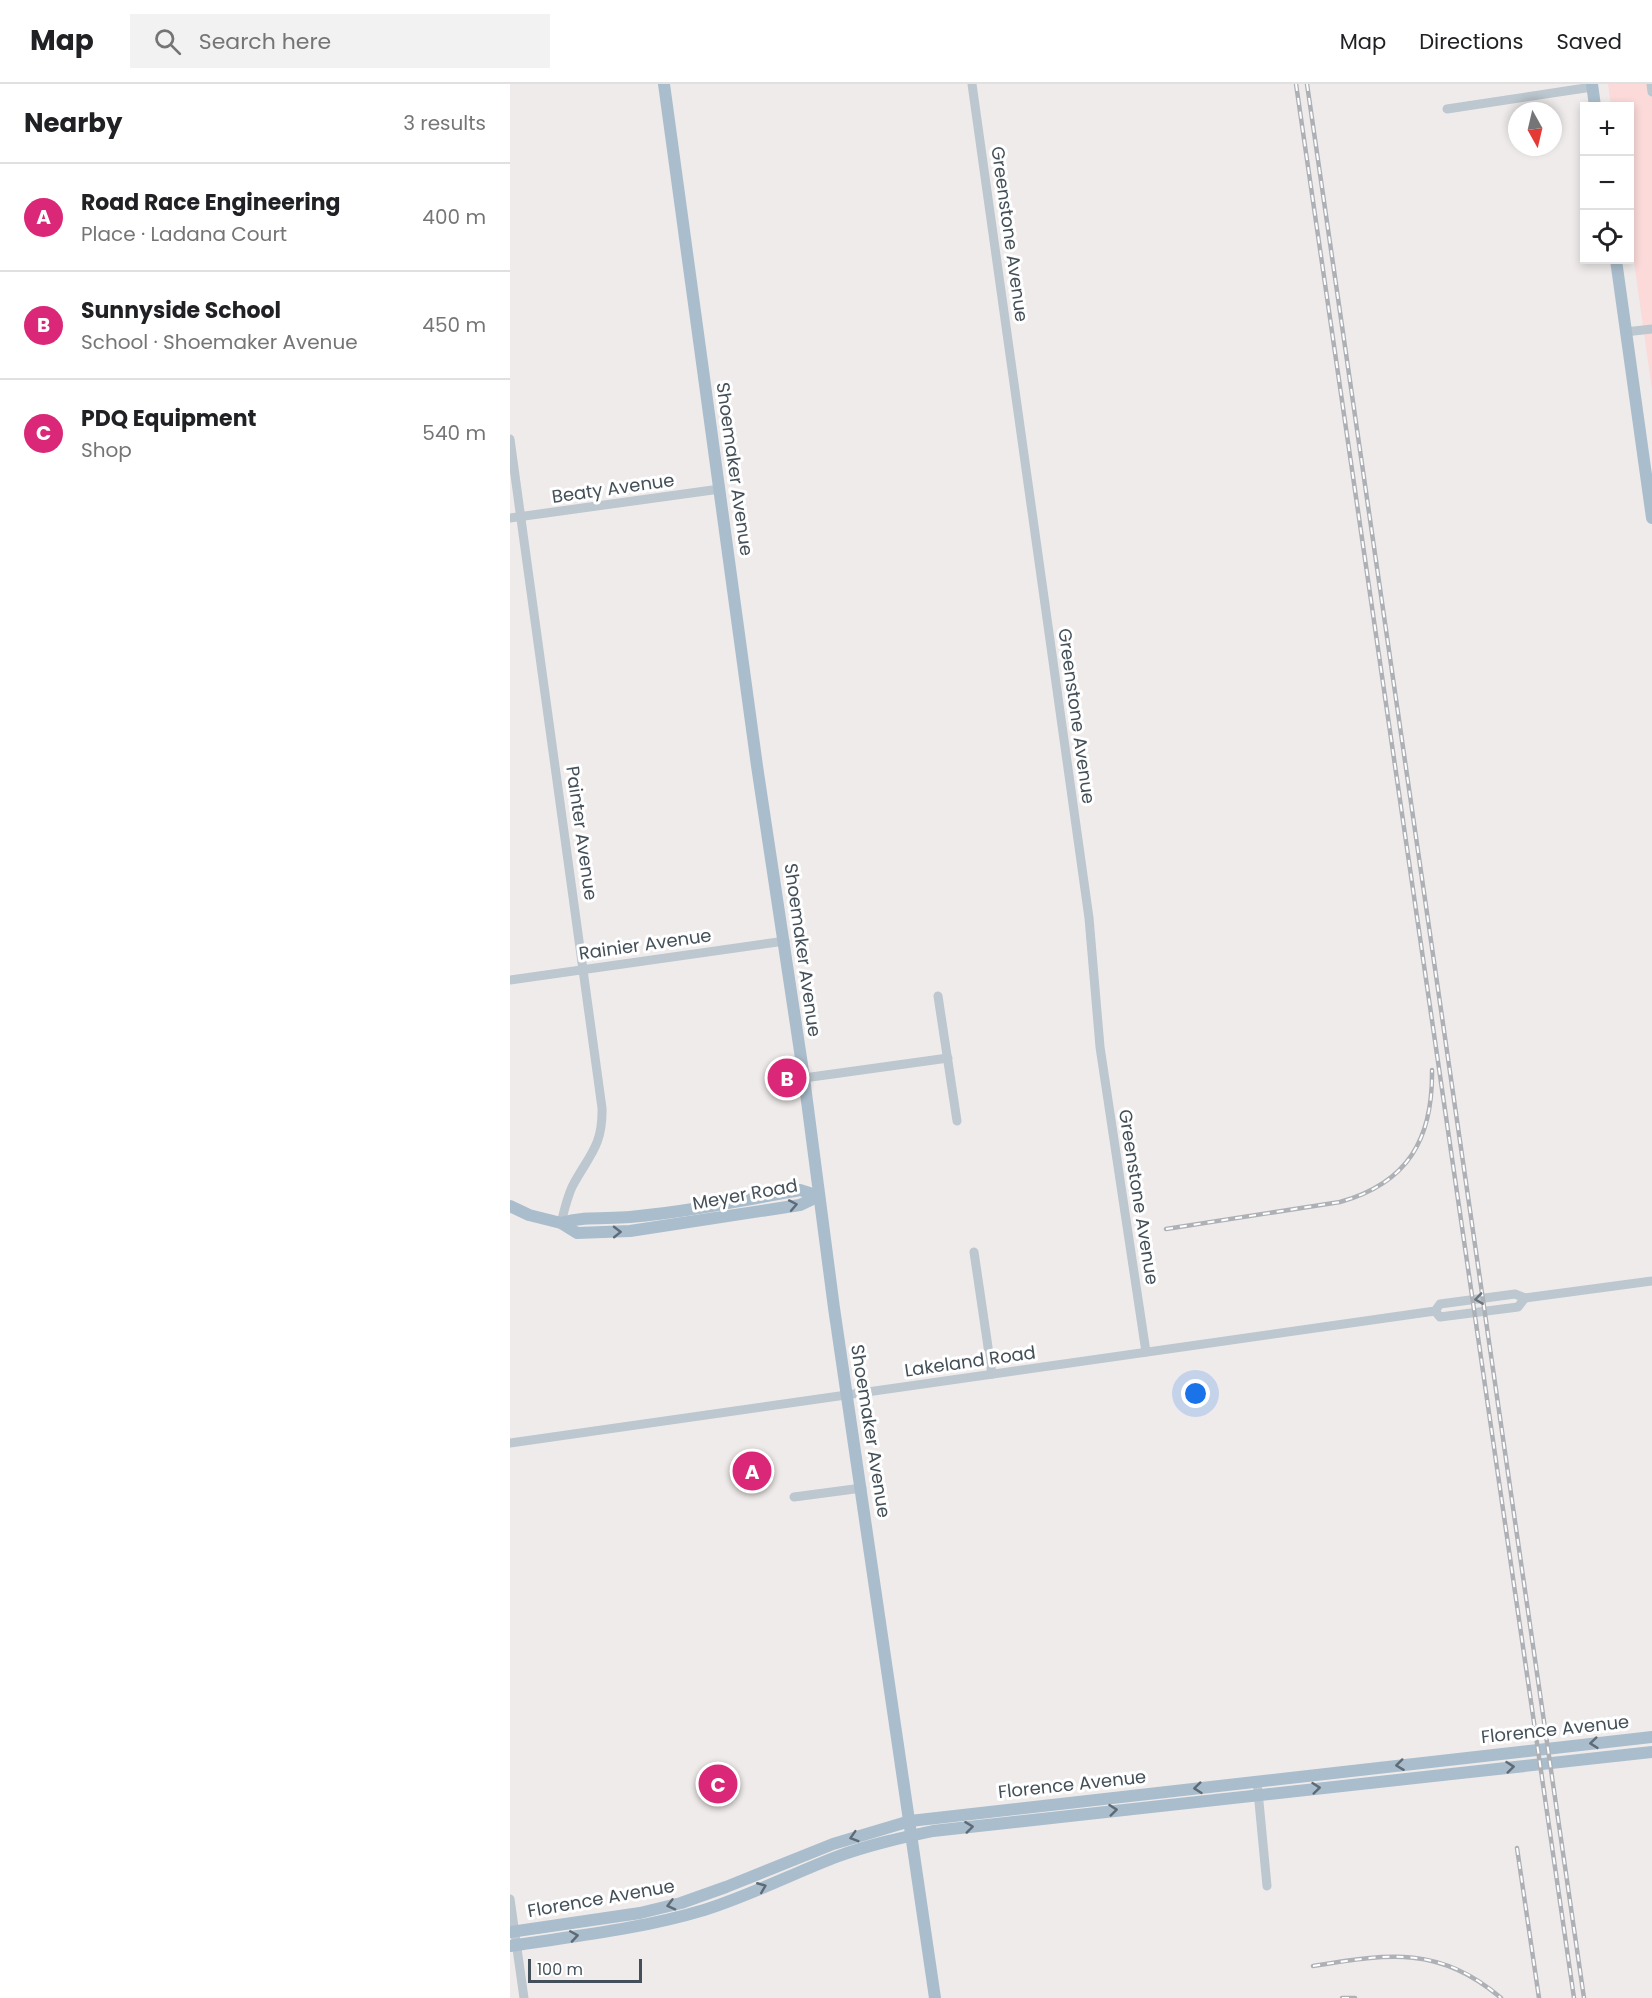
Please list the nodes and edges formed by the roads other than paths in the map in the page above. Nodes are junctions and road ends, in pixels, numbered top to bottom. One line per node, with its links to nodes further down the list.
1 (664, 84): 12 (main road, Shoemaker Avenue)
2 (972, 84): 30 (street, Greenstone Avenue)
3 (1651, 84): 5 (street)
4 (1592, 86): 6 (main road); 7 (street)
5 (1652, 92)
6 (1594, 102)
7 (1447, 109)
8 (1617, 264): 10 (main road)
9 (1652, 328): 10 (street)
10 (1626, 332): 15 (main road)
11 (510, 439): 13 (street, Painter Avenue)
12 (720, 489): 13 (street, Beaty Avenue); 16 (main road, Shoemaker Avenue)
13 (521, 517): 14 (street, Beaty Avenue); 17 (street, Painter Avenue)
14 (510, 518)
15 (1652, 518)
16 (785, 941): 17 (street, Rainier Avenue); 21 (main road, Shoemaker Avenue)
17 (584, 969): 18 (street, Rainier Avenue); 26 (street, Painter Avenue)
18 (510, 980)
19 (938, 996): 20 (street)
20 (948, 1058): 21 (street); 22 (street)
21 (804, 1078): 23 (main road, Shoemaker Avenue)
22 (957, 1121)
23 (819, 1196): 25 (main road, Meyer Road); 27 (main road, Meyer Road, one-way to 23); 32 (main road, Shoemaker Avenue)
24 (510, 1206): 26 (main road, Meyer Road)
25 (667, 1212): 26 (main road, Meyer Road); 27 (main road)
26 (561, 1223): 27 (main road, Meyer Road, one-way to 27)
27 (668, 1226)
28 (974, 1252): 31 (street)
29 (1652, 1281): 30 (street, Lakeland Road)
30 (1146, 1352): 31 (street, Lakeland Road)
31 (992, 1374): 32 (street, Lakeland Road)
32 (848, 1395): 33 (street, Lakeland Road); 34 (main road, Shoemaker Avenue)
33 (510, 1443)
34 (862, 1488): 35 (street); 41 (main road, Shoemaker Avenue)
35 (794, 1497)
36 (1652, 1737): 38 (main road, Florence Avenue, one-way to 38)
37 (1652, 1752): 39 (main road, Florence Avenue, one-way to 37)
38 (1257, 1781): 39 (street); 40 (main road, Florence Avenue, one-way to 40)
39 (1258, 1794): 40 (main road, Florence Avenue, one-way to 39); 43 (street)
40 (1054, 1810): 41 (main road, Florence Avenue); 42 (main road, Florence Avenue, one-way to 40)
41 (910, 1821): 42 (main road, Shoemaker Avenue); 45 (main road, Florence Avenue, one-way to 45)
42 (912, 1835): 46 (main road, Florence Avenue, one-way to 42); 48 (main road, Shoemaker Avenue)
43 (1267, 1886)
44 (510, 1899): 45 (street)
45 (512, 1932): 46 (street)
46 (513, 1946): 47 (street)
47 (524, 1998)
48 (935, 1998)

